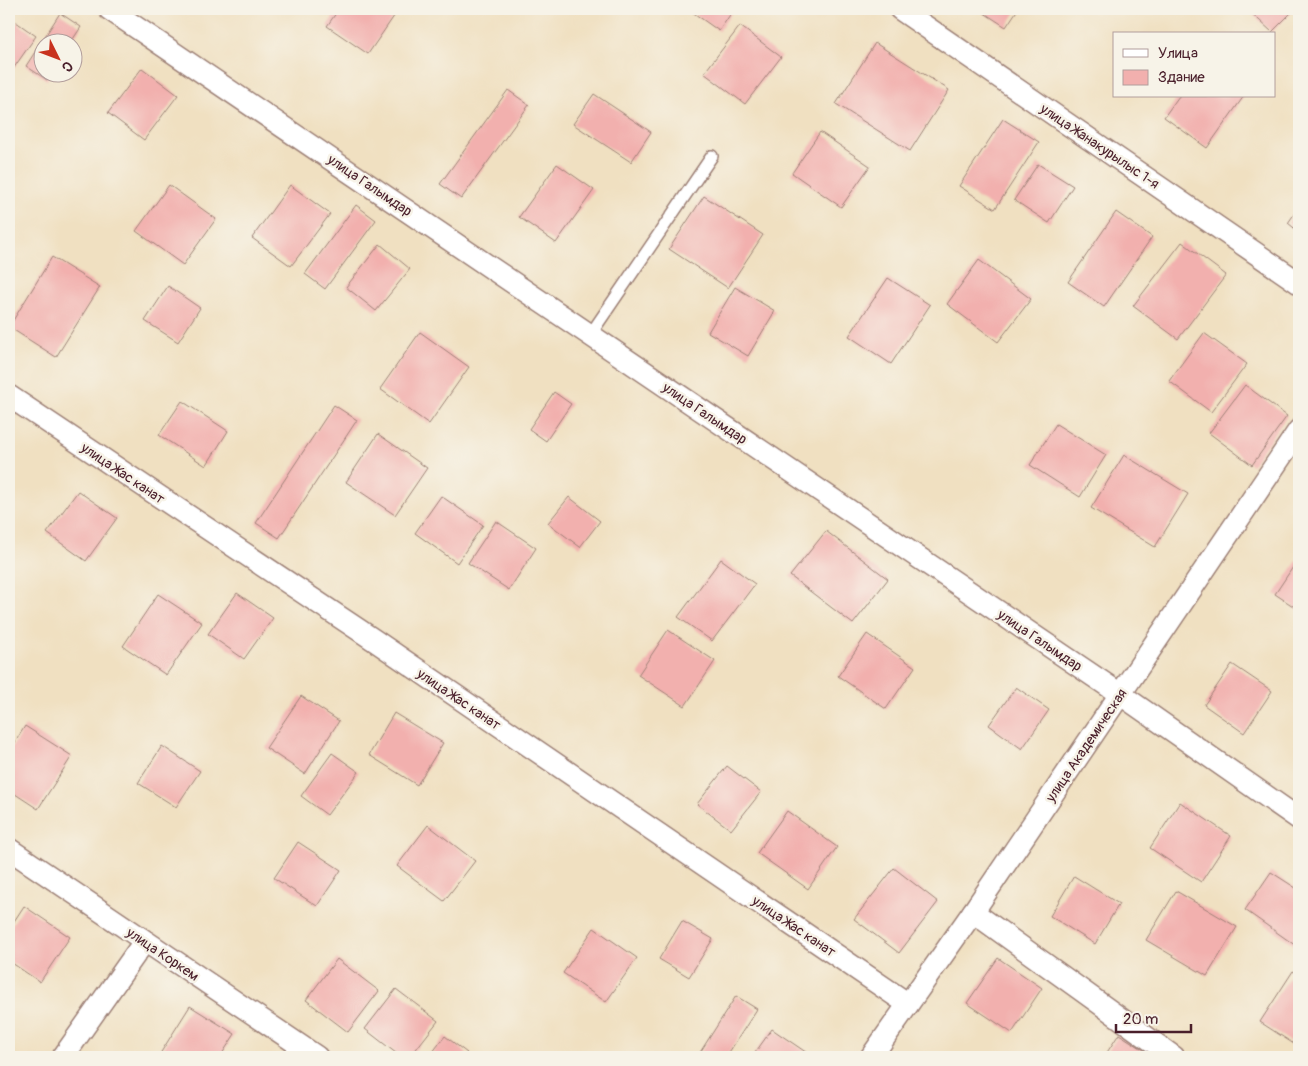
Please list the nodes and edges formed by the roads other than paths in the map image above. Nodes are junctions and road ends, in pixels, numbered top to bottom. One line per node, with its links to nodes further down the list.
1 (109, 9): 5 (street, улица Галымдар)
2 (900, 9): 4 (street, улица Жанакурылыс 1-я)
3 (712, 156): 5 (lane)
4 (1299, 283)
5 (590, 335): 8 (street, улица Галымдар)
6 (9, 396): 13 (street, улица Жас канат)
7 (1299, 430): 8 (street, улица Академическая)
8 (1120, 694): 9 (street, улица Галымдар); 11 (street, улица Академическая)
9 (1299, 819)
10 (9, 849): 12 (street, улица Коркем)
11 (974, 912): 13 (street, улица Академическая); 17 (street)
12 (144, 942): 14 (street); 15 (street, улица Коркем)
13 (908, 1004): 16 (street, улица Академическая)
14 (63, 1057)
15 (317, 1057)
16 (871, 1057)
17 (1174, 1057)

